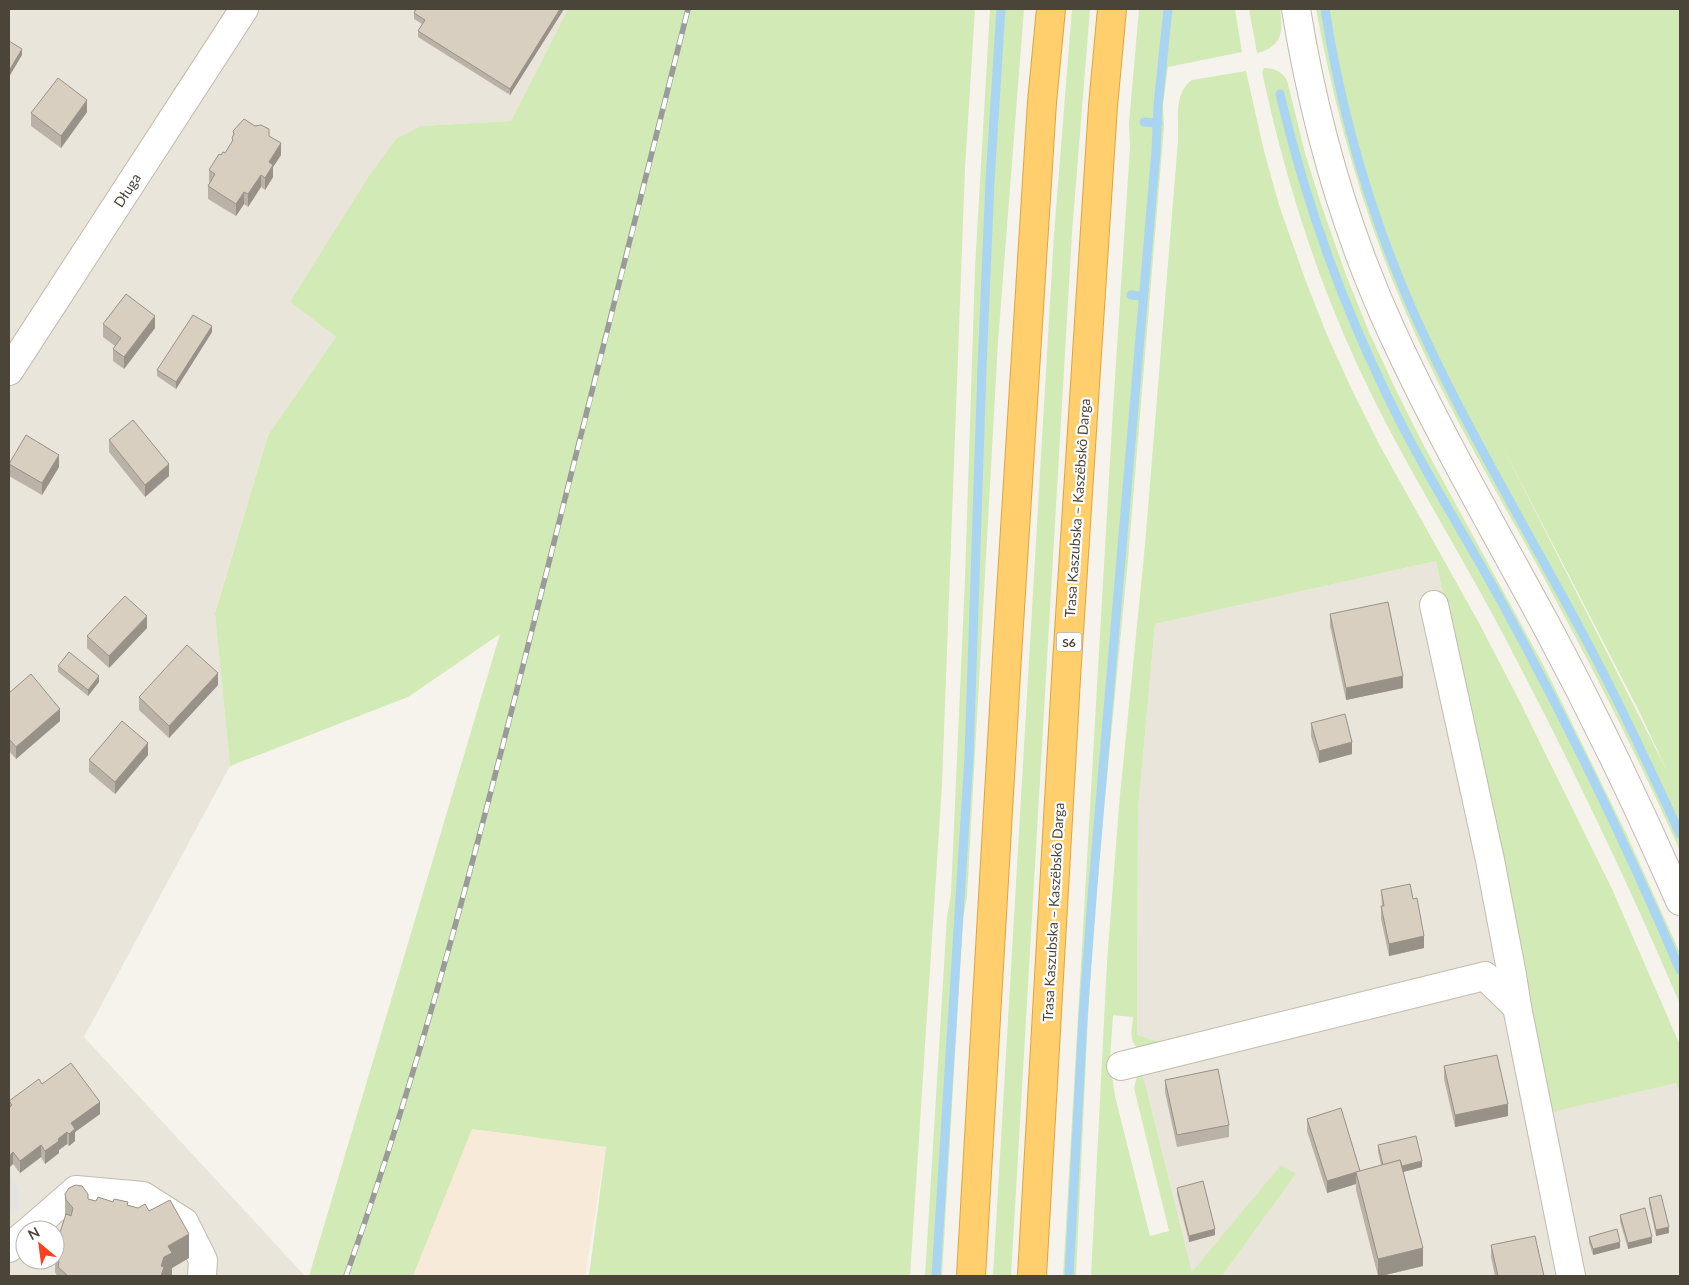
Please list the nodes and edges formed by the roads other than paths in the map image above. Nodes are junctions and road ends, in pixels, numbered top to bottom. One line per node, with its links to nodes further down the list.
1 (244, 9): 5 (street, Długa)
2 (1051, 9): 12 (highway)
3 (1112, 9): 13 (highway, Trasa Kaszubska – Kaszëbskô Darga / S6)
4 (1296, 9): 7 (street)
5 (9, 371)
6 (1434, 605): 8 (street)
7 (1680, 901)
8 (1516, 1007): 9 (street); 14 (street)
9 (1121, 1066)
10 (42, 1220): 11 (street)
11 (202, 1276)
12 (971, 1276)
13 (1032, 1276)
14 (1571, 1276)

